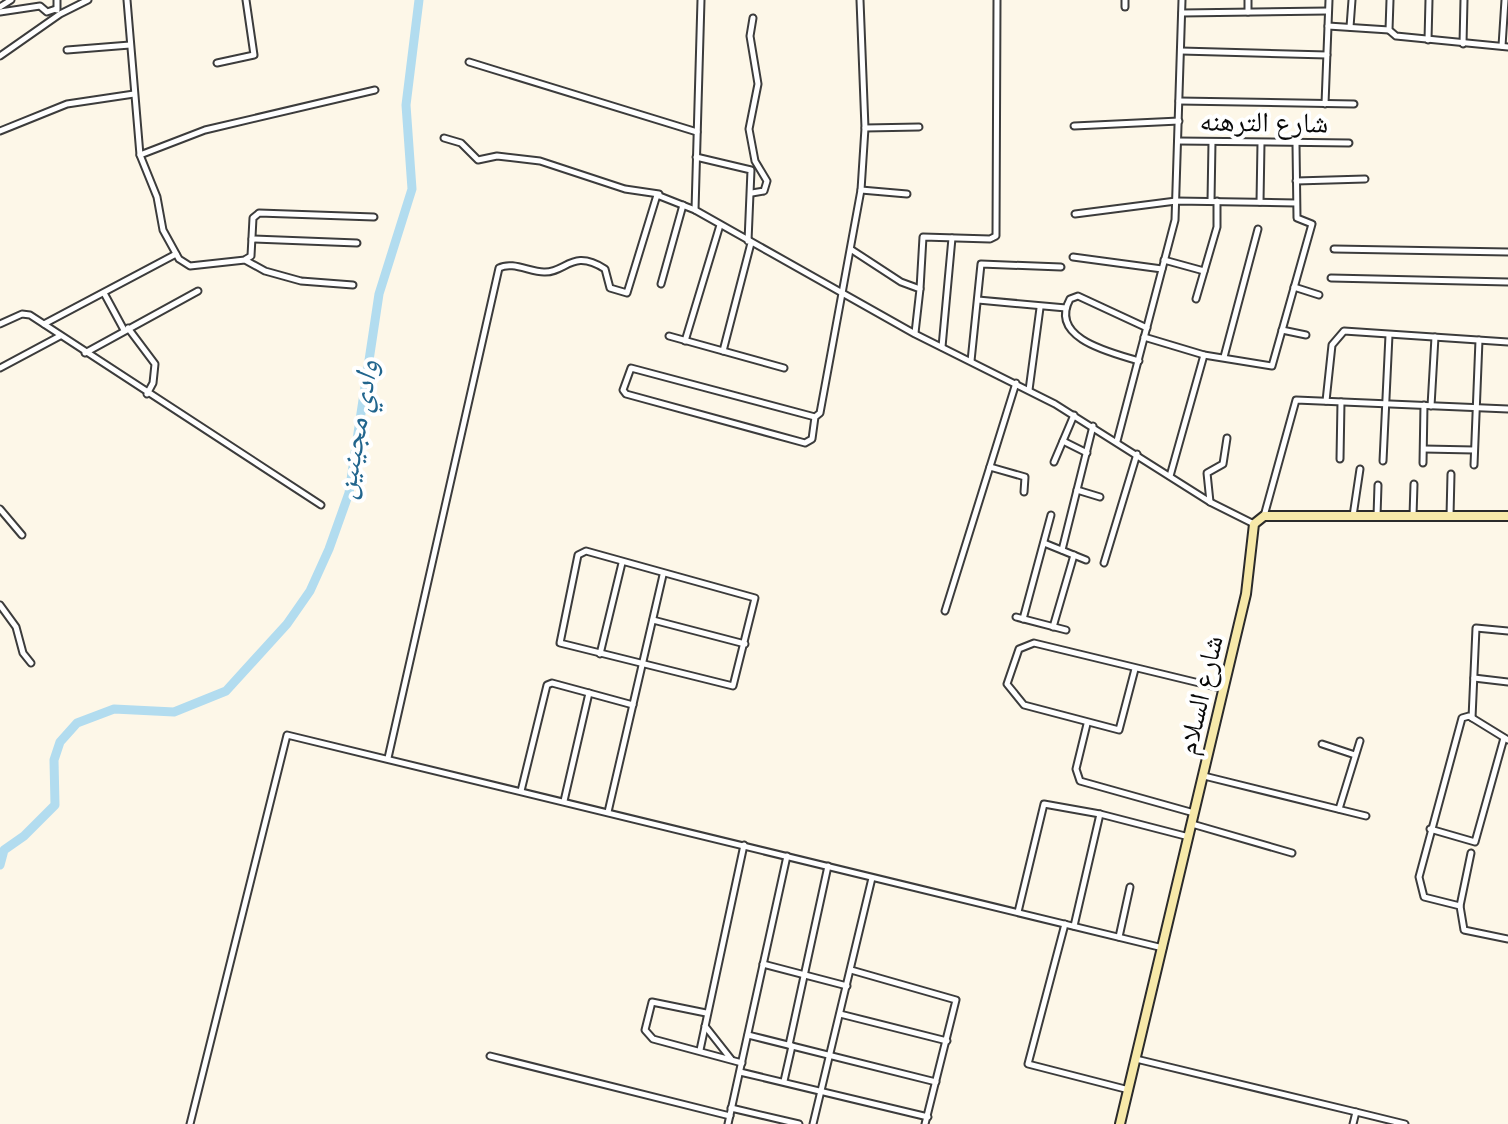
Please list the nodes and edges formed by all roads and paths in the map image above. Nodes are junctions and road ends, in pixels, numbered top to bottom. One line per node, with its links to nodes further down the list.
1 (11, 0): 18 (street)
2 (57, 0): 20 (street)
3 (88, 0): 20 (street)
4 (127, 0): 29 (street)
5 (246, 0): 36 (street)
6 (701, 0): 47 (street)
7 (860, 0): 45 (street)
8 (997, 0): 72 (street)
9 (1182, 0): 22 (street)
10 (1248, 0): 21 (street)
11 (1329, 0): 19 (street)
12 (1352, 0): 25 (street)
13 (1390, 0): 26 (street)
14 (1429, 0): 27 (street)
15 (1464, 0): 28 (street)
16 (1505, 0): 30 (street)
17 (41, 3): 18 (street); 20 (street)
18 (0, 9)
19 (1328, 11): 21 (street); 24 (street)
20 (58, 12): 34 (street)
21 (1248, 12): 22 (street)
22 (1182, 13): 32 (street)
23 (753, 18): 59 (street)
24 (1328, 26): 25 (street); 33 (street)
25 (1350, 27): 26 (street)
26 (1389, 30): 27 (street)
27 (1428, 40): 28 (street)
28 (1463, 44): 30 (street)
29 (130, 45): 31 (street); 38 (street)
30 (1505, 46)
31 (67, 50)
32 (1181, 51): 33 (street); 39 (street)
33 (1327, 55): 40 (street)
34 (0, 56)
35 (469, 62): 47 (street)
36 (217, 63)
37 (375, 90): 54 (street)
38 (134, 94): 46 (street); 54 (street)
39 (1179, 101): 40 (street); 42 (street)
40 (1325, 104): 41 (street)
41 (1354, 104)
42 (1179, 121): 43 (street); 49 (street)
43 (1074, 126)
44 (919, 127): 45 (street)
45 (865, 128): 58 (street)
46 (0, 131)
47 (697, 132): 55 (street)
48 (444, 138): 60 (street)
49 (1178, 141): 50 (street, شارع الترهنه); 62 (street)
50 (1212, 142): 51 (street, شارع الترهنه); 63 (street)
51 (1261, 143): 53 (street, شارع الترهنه); 64 (street)
52 (1349, 143): 53 (street, شارع الترهنه)
53 (1296, 144): 57 (street)
54 (140, 155): 79 (street)
55 (696, 157): 59 (street); 67 (street)
56 (1365, 179): 57 (street)
57 (1296, 181): 65 (street)
58 (861, 190): 61 (street); 77 (street)
59 (752, 193): 74 (street)
60 (659, 194): 66 (street); 198 (street)
61 (907, 194)
62 (1176, 201): 63 (street); 68 (street); 82 (street)
63 (1214, 201): 64 (street); 85 (street)
64 (1260, 202): 65 (street)
65 (1296, 203): 90 (street)
66 (683, 205): 67 (street); 88 (street)
67 (695, 210): 70 (street)
68 (1075, 214)
69 (374, 217): 73 (street)
70 (720, 225): 74 (street); 113 (street)
71 (1258, 229): 119 (street)
72 (952, 238): 91 (street); 115 (street)
73 (252, 239): 75 (street); 81 (street)
74 (749, 242): 94 (street); 116 (street)
75 (357, 243)
76 (1334, 249): 78 (street)
77 (852, 250): 91 (street); 94 (street)
78 (1508, 252)
79 (176, 254): 81 (street); 93 (street)
80 (1073, 257): 84 (street)
81 (245, 260): 89 (street)
82 (1164, 260): 84 (street); 85 (street)
83 (1061, 267): 97 (street)
84 (1162, 269): 102 (street)
85 (1204, 271): 96 (street)
86 (1331, 278): 87 (street)
87 (1508, 282)
88 (661, 284)
89 (353, 285)
90 (1294, 287): 95 (street); 104 (street)
91 (920, 289): 105 (street)
92 (198, 291): 103 (street)
93 (104, 293): 101 (street); 103 (street)
94 (843, 294): 105 (street); 134 (street)
95 (1319, 295)
96 (1196, 299)
97 (978, 300): 98 (street); 120 (street)
98 (1040, 308): 99 (street); 125 (street)
99 (1066, 308): 102 (street); 121 (street)
100 (0, 324): 101 (street)
101 (44, 324): 108 (street)
102 (1147, 328): 110 (street)
103 (126, 329): 117 (street); 126 (street)
104 (1282, 330): 106 (street); 119 (street)
105 (915, 334): 115 (street)
106 (1306, 335)
107 (1389, 335): 111 (street); 127 (street); 129 (street)
108 (60, 336): 117 (street); 122 (street)
109 (669, 336): 113 (street)
110 (1144, 337): 118 (street); 121 (street)
111 (1435, 337): 112 (street); 130 (street)
112 (1479, 340): 114 (street); 131 (street)
113 (685, 341): 116 (street)
114 (1508, 342)
115 (942, 347): 120 (street)
116 (723, 351): 123 (street)
117 (85, 353): 126 (street)
118 (1204, 355): 119 (street); 151 (street)
119 (1224, 357)
120 (971, 361): 124 (street)
121 (1139, 361): 138 (street)
122 (0, 368)
123 (784, 368)
124 (1016, 383): 125 (street); 148 (street)
125 (1029, 390): 133 (street)
126 (147, 394): 158 (street)
127 (1326, 401): 128 (street); 161 (street)
128 (1341, 402): 129 (street); 143 (street)
129 (1385, 404): 130 (street); 144 (street)
130 (1427, 405): 131 (street); 139 (street)
131 (1475, 407): 132 (street); 140 (street)
132 (1508, 409)
133 (1074, 415): 135 (street); 137 (street)
134 (815, 417): 134 (street)
135 (1093, 426): 138 (street); 141 (street)
136 (1227, 438): 157 (street)
137 (1063, 441): 141 (street); 145 (street)
138 (1117, 441): 142 (street)
139 (1424, 449): 140 (street); 146 (street)
140 (1474, 450): 147 (street)
141 (1087, 453): 154 (street)
142 (1137, 454): 151 (street); 174 (street)
143 (1340, 459)
144 (1383, 461)
145 (1054, 462)
146 (1423, 463)
147 (1474, 465)
148 (990, 467): 155 (street); 177 (street)
149 (1360, 469): 162 (street)
150 (1451, 474): 165 (street)
151 (1170, 476): 157 (street)
152 (1414, 484): 164 (street)
153 (1378, 485): 163 (street)
154 (1077, 490): 156 (street); 170 (street)
155 (1024, 492)
156 (1100, 497)
157 (1210, 502): 167 (street)
158 (321, 505)
159 (0, 509): 168 (street)
160 (1051, 515): 169 (street)
161 (1264, 516): 162 (main road); 167 (main road)
162 (1353, 516): 163 (main road)
163 (1377, 516): 164 (main road)
164 (1413, 516): 165 (main road)
165 (1450, 516): 166 (main road)
166 (1508, 516)
167 (1254, 524): 189 (main road, شارع السلام)
168 (22, 535)
169 (1044, 543): 170 (street); 179 (street)
170 (1062, 550): 171 (street)
171 (1074, 555): 172 (street); 179 (street)
172 (1086, 560)
173 (622, 563): 175 (street); 183 (street); 183 (street)
174 (1104, 563)
175 (663, 575): 178 (street); 182 (street)
176 (0, 605): 184 (street)
177 (945, 611)
178 (653, 620): 182 (street); 185 (street)
179 (1053, 627): 180 (street)
180 (1066, 630)
181 (1508, 631): 187 (street)
182 (745, 644): 185 (street)
183 (600, 654): 185 (street)
184 (31, 663)
185 (642, 665): 191 (street)
186 (1135, 669): 189 (street); 193 (street); 193 (street)
187 (1474, 678): 188 (street); 192 (street)
188 (1508, 682)
189 (1224, 689): 199 (main road, شارع السلام)
190 (589, 693): 191 (street); 200 (street); 201 (street)
191 (633, 705): 203 (street)
192 (1472, 718): 194 (street); 208 (street)
193 (1087, 724): 204 (street)
194 (1506, 739): 208 (street)
195 (1360, 741): 197 (street)
196 (1322, 744): 197 (street)
197 (1355, 755): 202 (street)
198 (388, 758): 200 (street); 250 (street)
199 (1204, 776): 202 (street); 204 (main road, شارع السلام)
200 (521, 791): 201 (street)
201 (564, 801): 203 (street)
202 (1339, 809): 206 (street)
203 (608, 812): 210 (street)
204 (1195, 813): 207 (main road, شارع السلام)
205 (1100, 814): 209 (street); 218 (street); 220 (street)
206 (1366, 816)
207 (1192, 824): 209 (main road, شارع السلام); 211 (street)
208 (1430, 829): 217 (street)
209 (1189, 837): 223 (main road, شارع السلام)
210 (744, 845): 213 (street); 228 (street)
211 (1292, 853)
212 (1471, 853): 217 (street)
213 (787, 856): 214 (street); 224 (street)
214 (828, 866): 215 (street); 226 (street)
215 (872, 878): 218 (street); 225 (street)
216 (1130, 887): 221 (street)
217 (1460, 906): 222 (street)
218 (1018, 912): 219 (street)
219 (1065, 924): 220 (street); 243 (street)
220 (1074, 926): 221 (street)
221 (1119, 937): 223 (street)
222 (1508, 939)
223 (1163, 948): 237 (main road, شارع السلام)
224 (763, 964): 226 (street); 231 (street)
225 (851, 970): 227 (street); 232 (street)
226 (805, 975): 227 (street); 233 (street)
227 (847, 986): 229 (street)
228 (706, 1013): 230 (street); 234 (street)
229 (840, 1014): 232 (street); 236 (street)
230 (705, 1026): 234 (street); 238 (street)
231 (748, 1035): 233 (street); 239 (street)
232 (947, 1041): 242 (street)
233 (790, 1046): 236 (street); 241 (street)
234 (700, 1050): 238 (street)
235 (490, 1056): 247 (street)
236 (829, 1057): 242 (street); 244 (street)
237 (1136, 1059): 243 (main road, شارع السلام); 246 (street)
238 (732, 1060): 239 (street)
239 (742, 1063): 240 (street)
240 (740, 1072): 241 (street); 245 (street)
241 (784, 1081): 244 (street)
242 (936, 1082): 248 (street)
243 (1129, 1090): 254 (main road, شارع السلام)
244 (822, 1091): 248 (street); 253 (street)
245 (731, 1108): 247 (street); 252 (street)
246 (1356, 1112): 249 (street); 255 (street)
247 (730, 1116): 251 (street)
248 (926, 1120)
249 (1391, 1122): 256 (street)
250 (190, 1124)
251 (728, 1124)
252 (799, 1124)
253 (813, 1124)
254 (1120, 1124)
255 (1353, 1124)
256 (1405, 1124)

